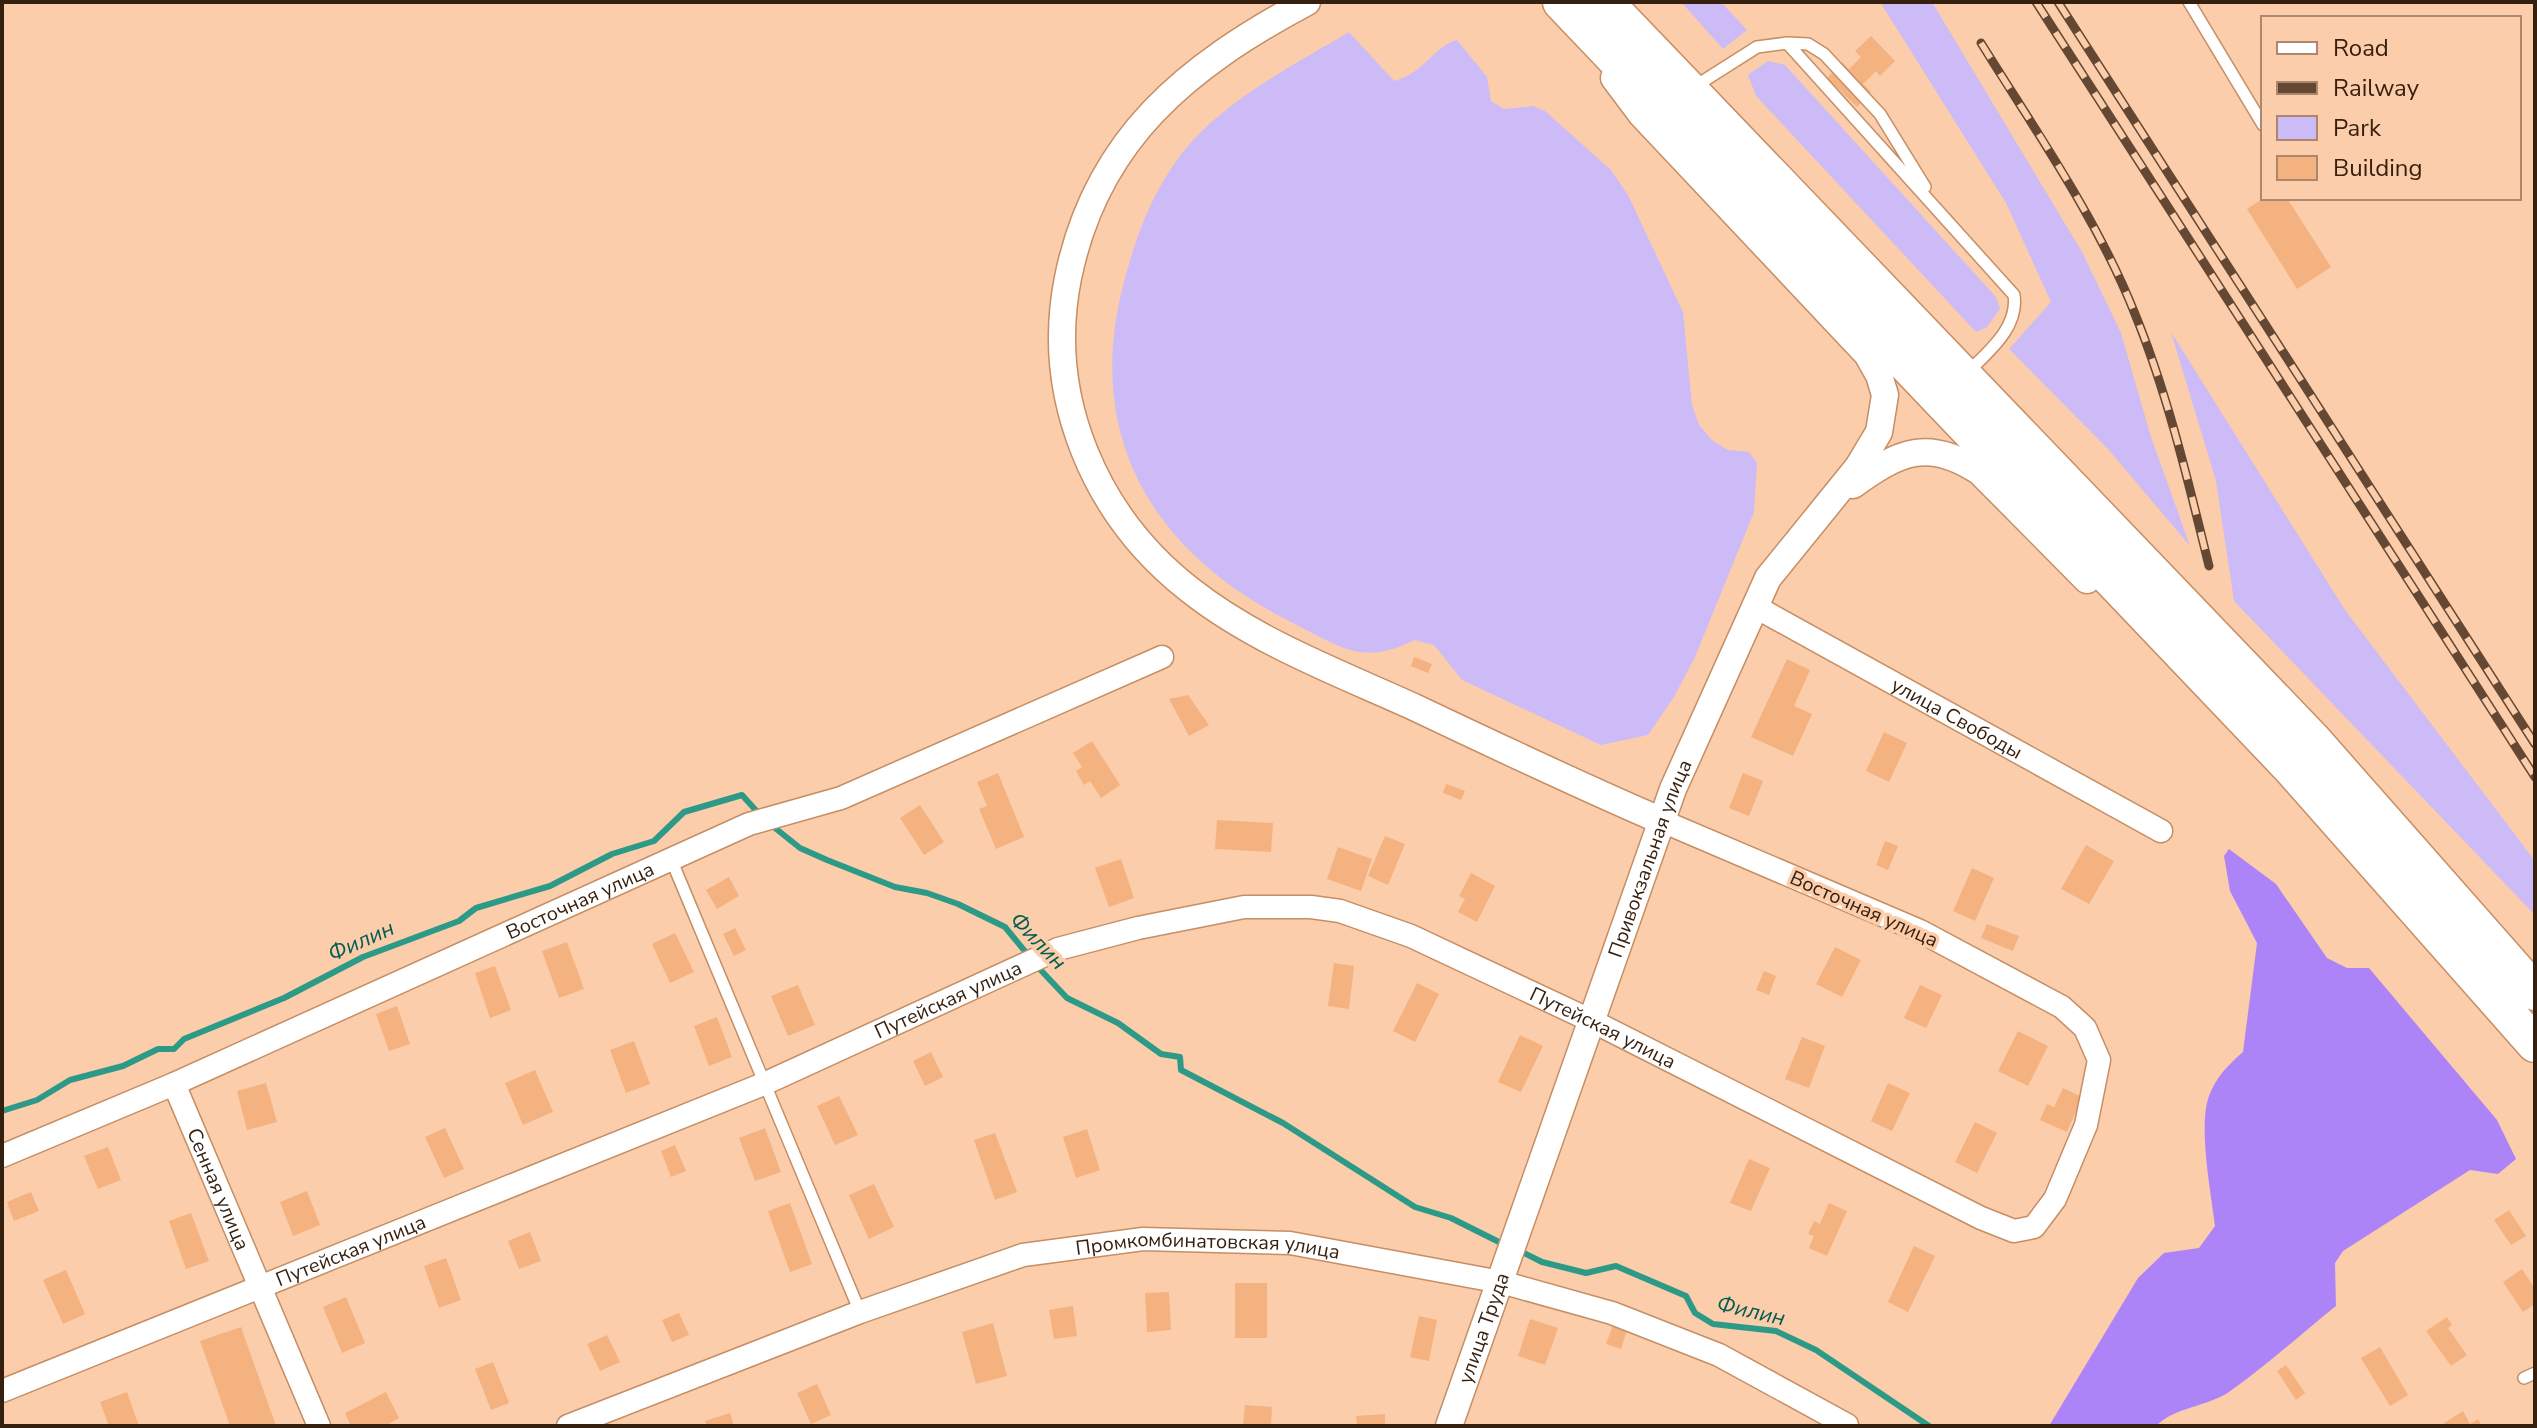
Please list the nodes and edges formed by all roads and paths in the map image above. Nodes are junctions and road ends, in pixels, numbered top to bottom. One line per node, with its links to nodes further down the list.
1 (1307, 2): 13 (street)
2 (1559, 2): 10 (street); 18 (highway)
3 (1605, 2): 6 (highway)
4 (2189, 2): 7 (lane)
5 (1787, 43): 6 (lane); 8 (lane); 8 (lane)
6 (1689, 90): 9 (highway)
7 (2261, 122)
8 (1940, 211): 9 (lane)
9 (1965, 375): 16 (highway)
10 (1825, 506): 11 (street, Привокзальная улица); 18 (street)
11 (1754, 606): 13 (street, Привокзальная улица); 14 (street, улица Свободы)
12 (1162, 657): 15 (street, Восточная улица)
13 (1662, 821): 17 (street, Привокзальная улица); 22 (street, Восточная улица)
14 (2161, 831)
15 (671, 859): 19 (lane); 20 (street, Восточная улица)
16 (2535, 992)
17 (1594, 1022): 19 (street, Путейская улица); 22 (street, Путейская улица); 23 (street, Привокзальная улица)
18 (2535, 1047)
19 (766, 1083): 25 (street, Путейская улица); 26 (lane)
20 (174, 1084): 21 (street, Восточная улица); 25 (street, Сенная улица)
21 (2, 1156)
22 (1981, 1218)
23 (1518, 1231): 24 (street, улица Труда)
24 (1505, 1270): 26 (street, Промкомбинатовская улица); 28 (street, Промкомбинатовская улица); 31 (street, улица Труда)
25 (259, 1290): 27 (street, Путейская улица); 29 (street, Сенная улица)
26 (860, 1312): 30 (street, Промкомбинатовская улица)
27 (2, 1391)
28 (1847, 1425)
29 (319, 1426)
30 (568, 1426)
31 (1449, 1426)

